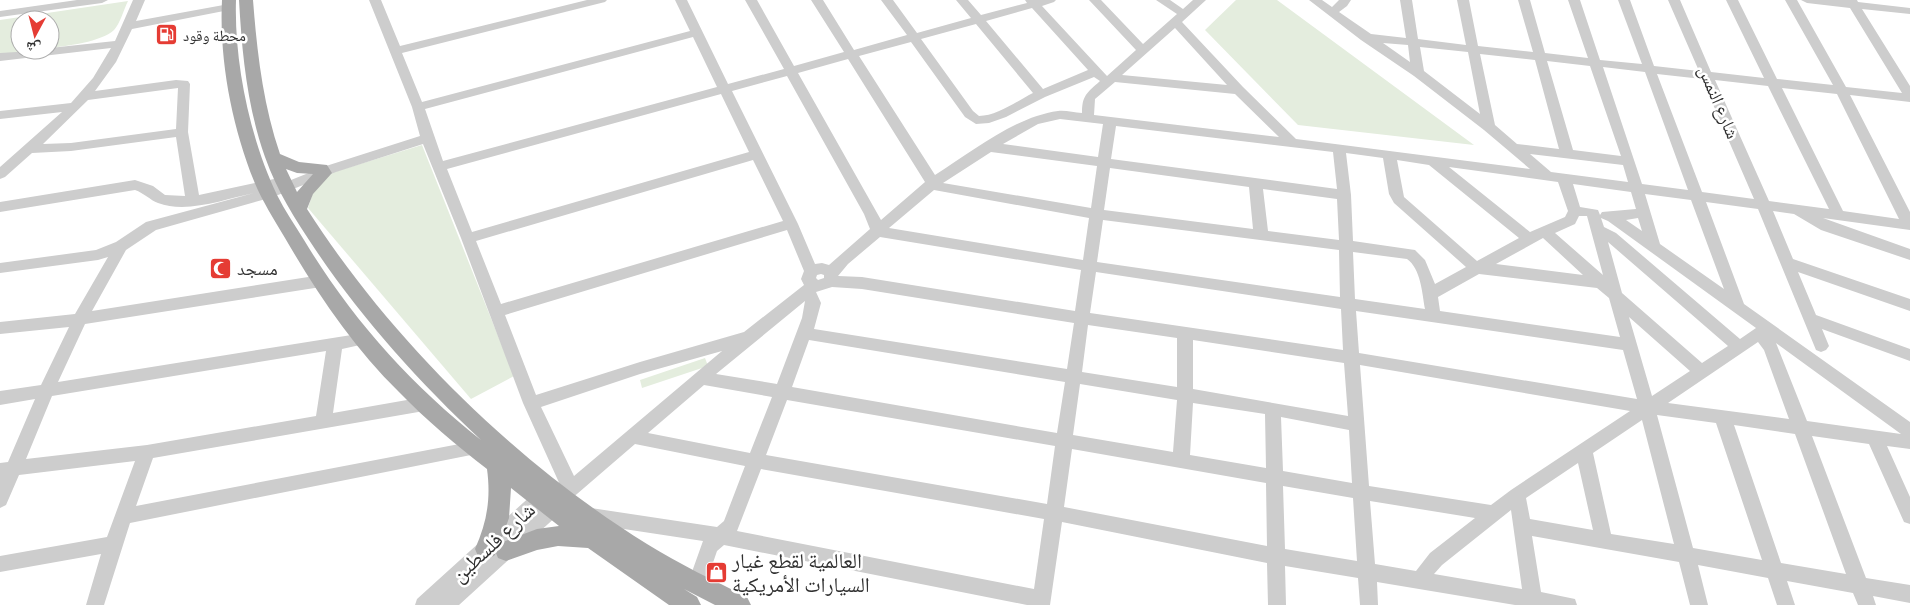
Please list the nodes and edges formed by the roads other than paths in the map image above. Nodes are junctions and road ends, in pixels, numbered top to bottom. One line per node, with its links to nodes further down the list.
1 (102, 0): 31 (street)
2 (139, 0): 34 (street)
3 (376, 0): 42 (street)
4 (601, 0): 42 (street)
5 (680, 0): 35 (street)
6 (751, 0): 48 (street)
7 (817, 0): 43 (street)
8 (887, 0): 36 (street)
9 (962, 0): 33 (street)
10 (1050, 0): 27 (street)
11 (1095, 0): 41 (street)
12 (1162, 0): 32 (street)
13 (1200, 0): 32 (street)
14 (1315, 0): 30 (street)
15 (1345, 0): 30 (street)
16 (1406, 0): 38 (street)
17 (1463, 0): 40 (street)
18 (1524, 0): 44 (street)
19 (1574, 0): 46 (street)
20 (1624, 0): 47 (street)
21 (1675, 0): 51 (street, شارع النمس)
22 (1732, 0): 53 (street)
23 (1791, 0): 54 (street)
24 (1808, 0): 28 (street)
25 (1904, 0): 29 (street)
26 (235, 2): 34 (street); 77 (main road); 88 (main road)
27 (1033, 2): 33 (street); 49 (street)
28 (1853, 2): 29 (street); 58 (street)
29 (1910, 10)
30 (1332, 12): 37 (street)
31 (0, 14)
32 (1179, 18): 41 (street); 56 (street)
33 (979, 19): 36 (street); 57 (street)
34 (127, 26): 39 (street)
35 (696, 33): 55 (street); 60 (street)
36 (913, 36): 43 (street); 61 (street)
37 (1365, 37): 38 (street); 50 (street)
38 (1413, 42): 40 (street); 50 (street)
39 (119, 44): 45 (street); 59 (street)
40 (1474, 48): 44 (street); 65 (street)
41 (1142, 49): 52 (street)
42 (396, 51): 60 (street)
43 (851, 53): 48 (street); 86 (street)
44 (1539, 55): 46 (street); 75 (street)
45 (0, 57)
46 (1594, 61): 47 (street); 78 (street)
47 (1649, 67): 51 (street); 91 (street)
48 (791, 71): 55 (street); 108 (street)
49 (1095, 72): 52 (street); 57 (street)
50 (1418, 73): 65 (street)
51 (1707, 74): 53 (street); 95 (street, شارع النمس)
52 (1110, 80): 56 (street); 63 (street)
53 (1772, 81): 54 (street); 102 (street)
54 (1841, 89): 58 (street); 106 (street)
55 (724, 90): 76 (street); 81 (street)
56 (1239, 90): 69 (street)
57 (1041, 94): 61 (street)
58 (1910, 97)
59 (77, 102): 62 (street); 67 (street); 73 (street)
60 (418, 107): 68 (street)
61 (1002, 114): 66 (street)
62 (0, 115)
63 (1088, 117): 64 (street); 66 (street)
64 (1110, 120): 69 (street); 80 (street)
65 (1489, 128): 72 (street)
66 (1016, 130): 70 (street)
67 (182, 132): 73 (street); 93 (street)
68 (426, 138): 81 (street); 82 (street)
69 (1292, 142): 71 (street)
70 (989, 146): 80 (street); 86 (street)
71 (1339, 148): 74 (street); 90 (street)
72 (1514, 148): 75 (street); 84 (street)
73 (29, 149): 83 (street)
74 (1389, 154): 79 (street); 120 (street)
75 (1567, 154): 78 (street)
76 (756, 155): 105 (street); 111 (street)
77 (273, 157): 82 (main road); 88 (main road)
78 (1629, 161): 89 (street)
79 (1434, 162): 84 (street); 112 (street)
80 (1104, 163): 87 (street); 101 (street)
81 (439, 167): 111 (street)
82 (325, 170): 88 (street); 99 (main road)
83 (0, 174)
84 (1548, 177): 85 (street)
85 (1564, 179): 89 (street); 98 (street)
86 (933, 183): 101 (street); 108 (street)
87 (1256, 184): 90 (street); 110 (street)
88 (275, 187): 94 (street); 99 (main road); 122 (main road)
89 (1636, 188): 91 (street); 100 (street)
90 (1344, 195): 115 (street)
91 (1696, 195): 95 (street); 128 (street)
92 (161, 199): 93 (street); 96 (street); 107 (street)
93 (193, 201): 94 (street)
94 (220, 202): 107 (street)
95 (1763, 204): 97 (street); 117 (street, شارع النمس)
96 (0, 207)
97 (1794, 209): 102 (street); 116 (street)
98 (1575, 210): 104 (street); 109 (street)
99 (298, 211): 176 (main road)
100 (1644, 211): 103 (street); 113 (street)
101 (1097, 214): 110 (street); 118 (street)
102 (1838, 214): 106 (street)
103 (1611, 216): 104 (street); 113 (street)
104 (1595, 222): 124 (street); 143 (street)
105 (791, 224): 123 (street); 129 (street)
106 (1910, 224)
107 (151, 226): 114 (street)
108 (878, 231): 118 (street); 121 (street)
109 (1545, 232): 112 (street); 124 (street)
110 (1261, 235): 115 (street)
111 (468, 238): 129 (street)
112 (1529, 239): 120 (street)
113 (1653, 245): 128 (street)
114 (121, 246): 119 (street); 132 (street)
115 (1345, 246): 125 (street); 126 (street)
116 (1910, 254)
117 (1786, 262): 127 (street); 133 (street, شارع النمس)
118 (1089, 266): 126 (street); 131 (street)
119 (0, 268)
120 (1476, 268): 124 (street); 125 (street)
121 (831, 276): 123 (street); 131 (street)
122 (321, 281): 132 (street); 139 (main road)
123 (811, 282): 136 (street); 138 (street, شارع فلسطين)
124 (1609, 287): 141 (street); 146 (street)
125 (1430, 294): 130 (street)
126 (1348, 304): 130 (street); 145 (street)
127 (1910, 305)
128 (1737, 306): 135 (street)
129 (495, 312): 153 (street)
130 (1433, 316): 141 (street)
131 (1082, 318): 137 (street); 147 (street)
132 (80, 319): 134 (street); 149 (street)
133 (1810, 319): 142 (street, شارع النمس); 144 (street)
134 (0, 328)
135 (1765, 332): 143 (street); 160 (street); 161 (street)
136 (804, 333): 147 (street); 150 (street)
137 (1185, 334): 145 (street); 151 (street)
138 (750, 336): 148 (street, شارع فلسطين); 153 (street)
139 (364, 339): 140 (street); 154 (main road)
140 (335, 344): 149 (street); 158 (street)
141 (1630, 345): 155 (street)
142 (1821, 346)
143 (1739, 347): 146 (street)
144 (1910, 355)
145 (1353, 358): 155 (street); 159 (street)
146 (1702, 372): 155 (street)
147 (1074, 376): 151 (street); 164 (street)
148 (701, 378): 150 (street); 162 (street, شارع فلسطين)
149 (46, 390): 152 (street); 172 (street)
150 (782, 392): 164 (street); 169 (street)
151 (1185, 395): 156 (street); 170 (street)
152 (0, 398)
153 (531, 403): 176 (street)
154 (424, 404): 158 (street); 166 (main road)
155 (1647, 407): 157 (street); 167 (street); 188 (street)
156 (1273, 409): 159 (street); 173 (street)
157 (1723, 418): 160 (street); 191 (street)
158 (323, 422): 168 (street)
159 (1356, 425): 174 (street)
160 (1801, 428): 163 (street); 195 (street)
161 (1910, 431)
162 (633, 437): 169 (street); 176 (street, شارع فلسطين)
163 (1875, 439): 165 (street); 181 (street)
164 (1064, 441): 170 (street); 179 (street)
165 (1910, 442)
166 (475, 448): 171 (main road); 180 (street)
167 (1584, 450): 175 (street); 185 (street)
168 (147, 452): 172 (street); 180 (street)
169 (756, 461): 179 (street); 184 (street)
170 (1181, 461): 173 (street)
171 (497, 465): 176 (main road); 187 (main road)
172 (7, 469): 177 (street)
173 (1276, 477): 174 (street); 189 (street)
174 (1360, 492): 178 (street); 192 (street)
175 (1518, 496): 178 (street); 182 (street)
176 (557, 498): 183 (main road); 187 (street, شارع فلسطين)
177 (0, 500)
178 (1494, 512): 193 (street)
179 (1054, 513): 189 (street); 198 (street)
180 (124, 516): 186 (street)
181 (1910, 516)
182 (1521, 526): 185 (street); 199 (street)
183 (591, 527): 184 (street); 187 (main road); 194 (main road); 197 (main road)
184 (720, 536): 194 (street); 198 (street)
185 (1604, 540): 188 (street)
186 (113, 544): 190 (street); 200 (street)
187 (496, 550): 201 (street, شارع فلسطين); 202 (street, شارع فلسطين)
188 (1685, 554): 191 (street); 208 (street)
189 (1275, 556): 192 (street); 205 (street)
190 (0, 564)
191 (1774, 570): 195 (street); 209 (street)
192 (1367, 572): 193 (street); 206 (street)
193 (1421, 580): 199 (street)
194 (697, 583): 204 (main road)
195 (1859, 585): 196 (street); 210 (street)
196 (1910, 594)
197 (667, 596): 203 (main road)
198 (1041, 602)
199 (1534, 602): 207 (street)
200 (95, 605)
201 (424, 605)
202 (445, 605)
203 (689, 605)
204 (738, 605)
205 (1277, 605)
206 (1369, 605)
207 (1568, 605)
208 (1699, 605)
209 (1786, 605)
210 (1867, 605)

